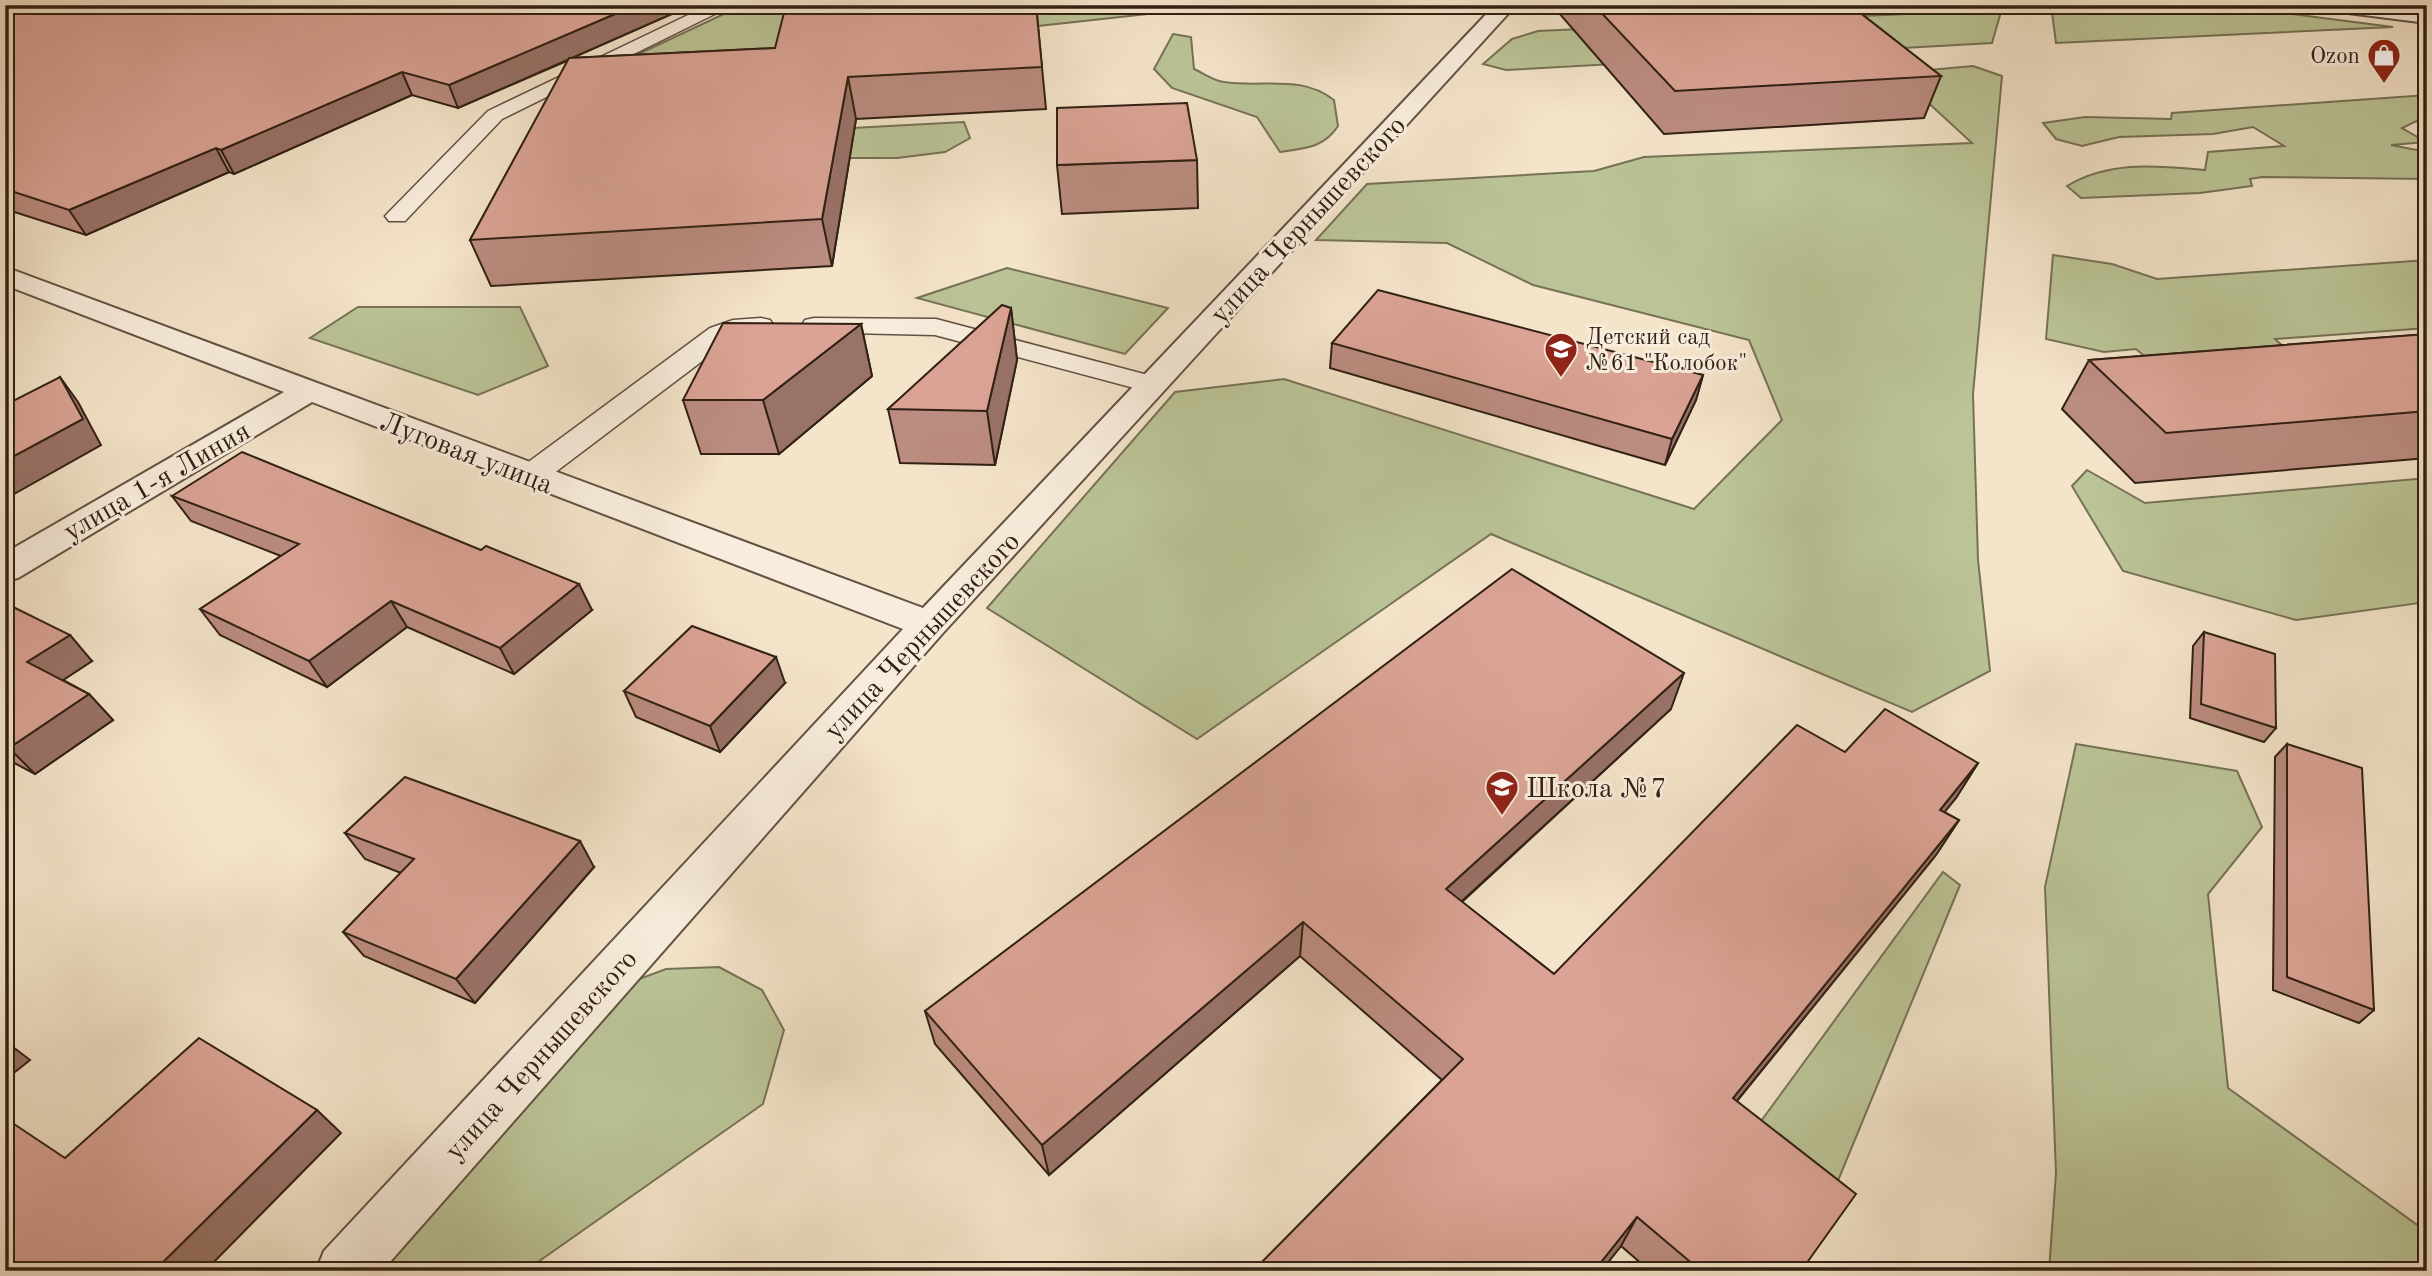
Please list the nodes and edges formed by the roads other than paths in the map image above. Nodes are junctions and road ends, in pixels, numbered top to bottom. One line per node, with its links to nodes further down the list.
1 (724, 5): 5 (lane)
2 (1506, 5): 7 (street, улица Чернышевского)
3 (2332, 5): 4 (street)
4 (2427, 17)
5 (397, 216)
6 (5, 275): 8 (street, Луговая улица)
7 (1153, 385): 9 (lane); 11 (street, улица Чернышевского)
8 (307, 392): 9 (street, Луговая улица); 10 (street, улица 1-я Линия)
9 (530, 476): 11 (street, Луговая улица)
10 (5, 569)
11 (929, 625): 12 (street, улица Чернышевского)
12 (344, 1271)

